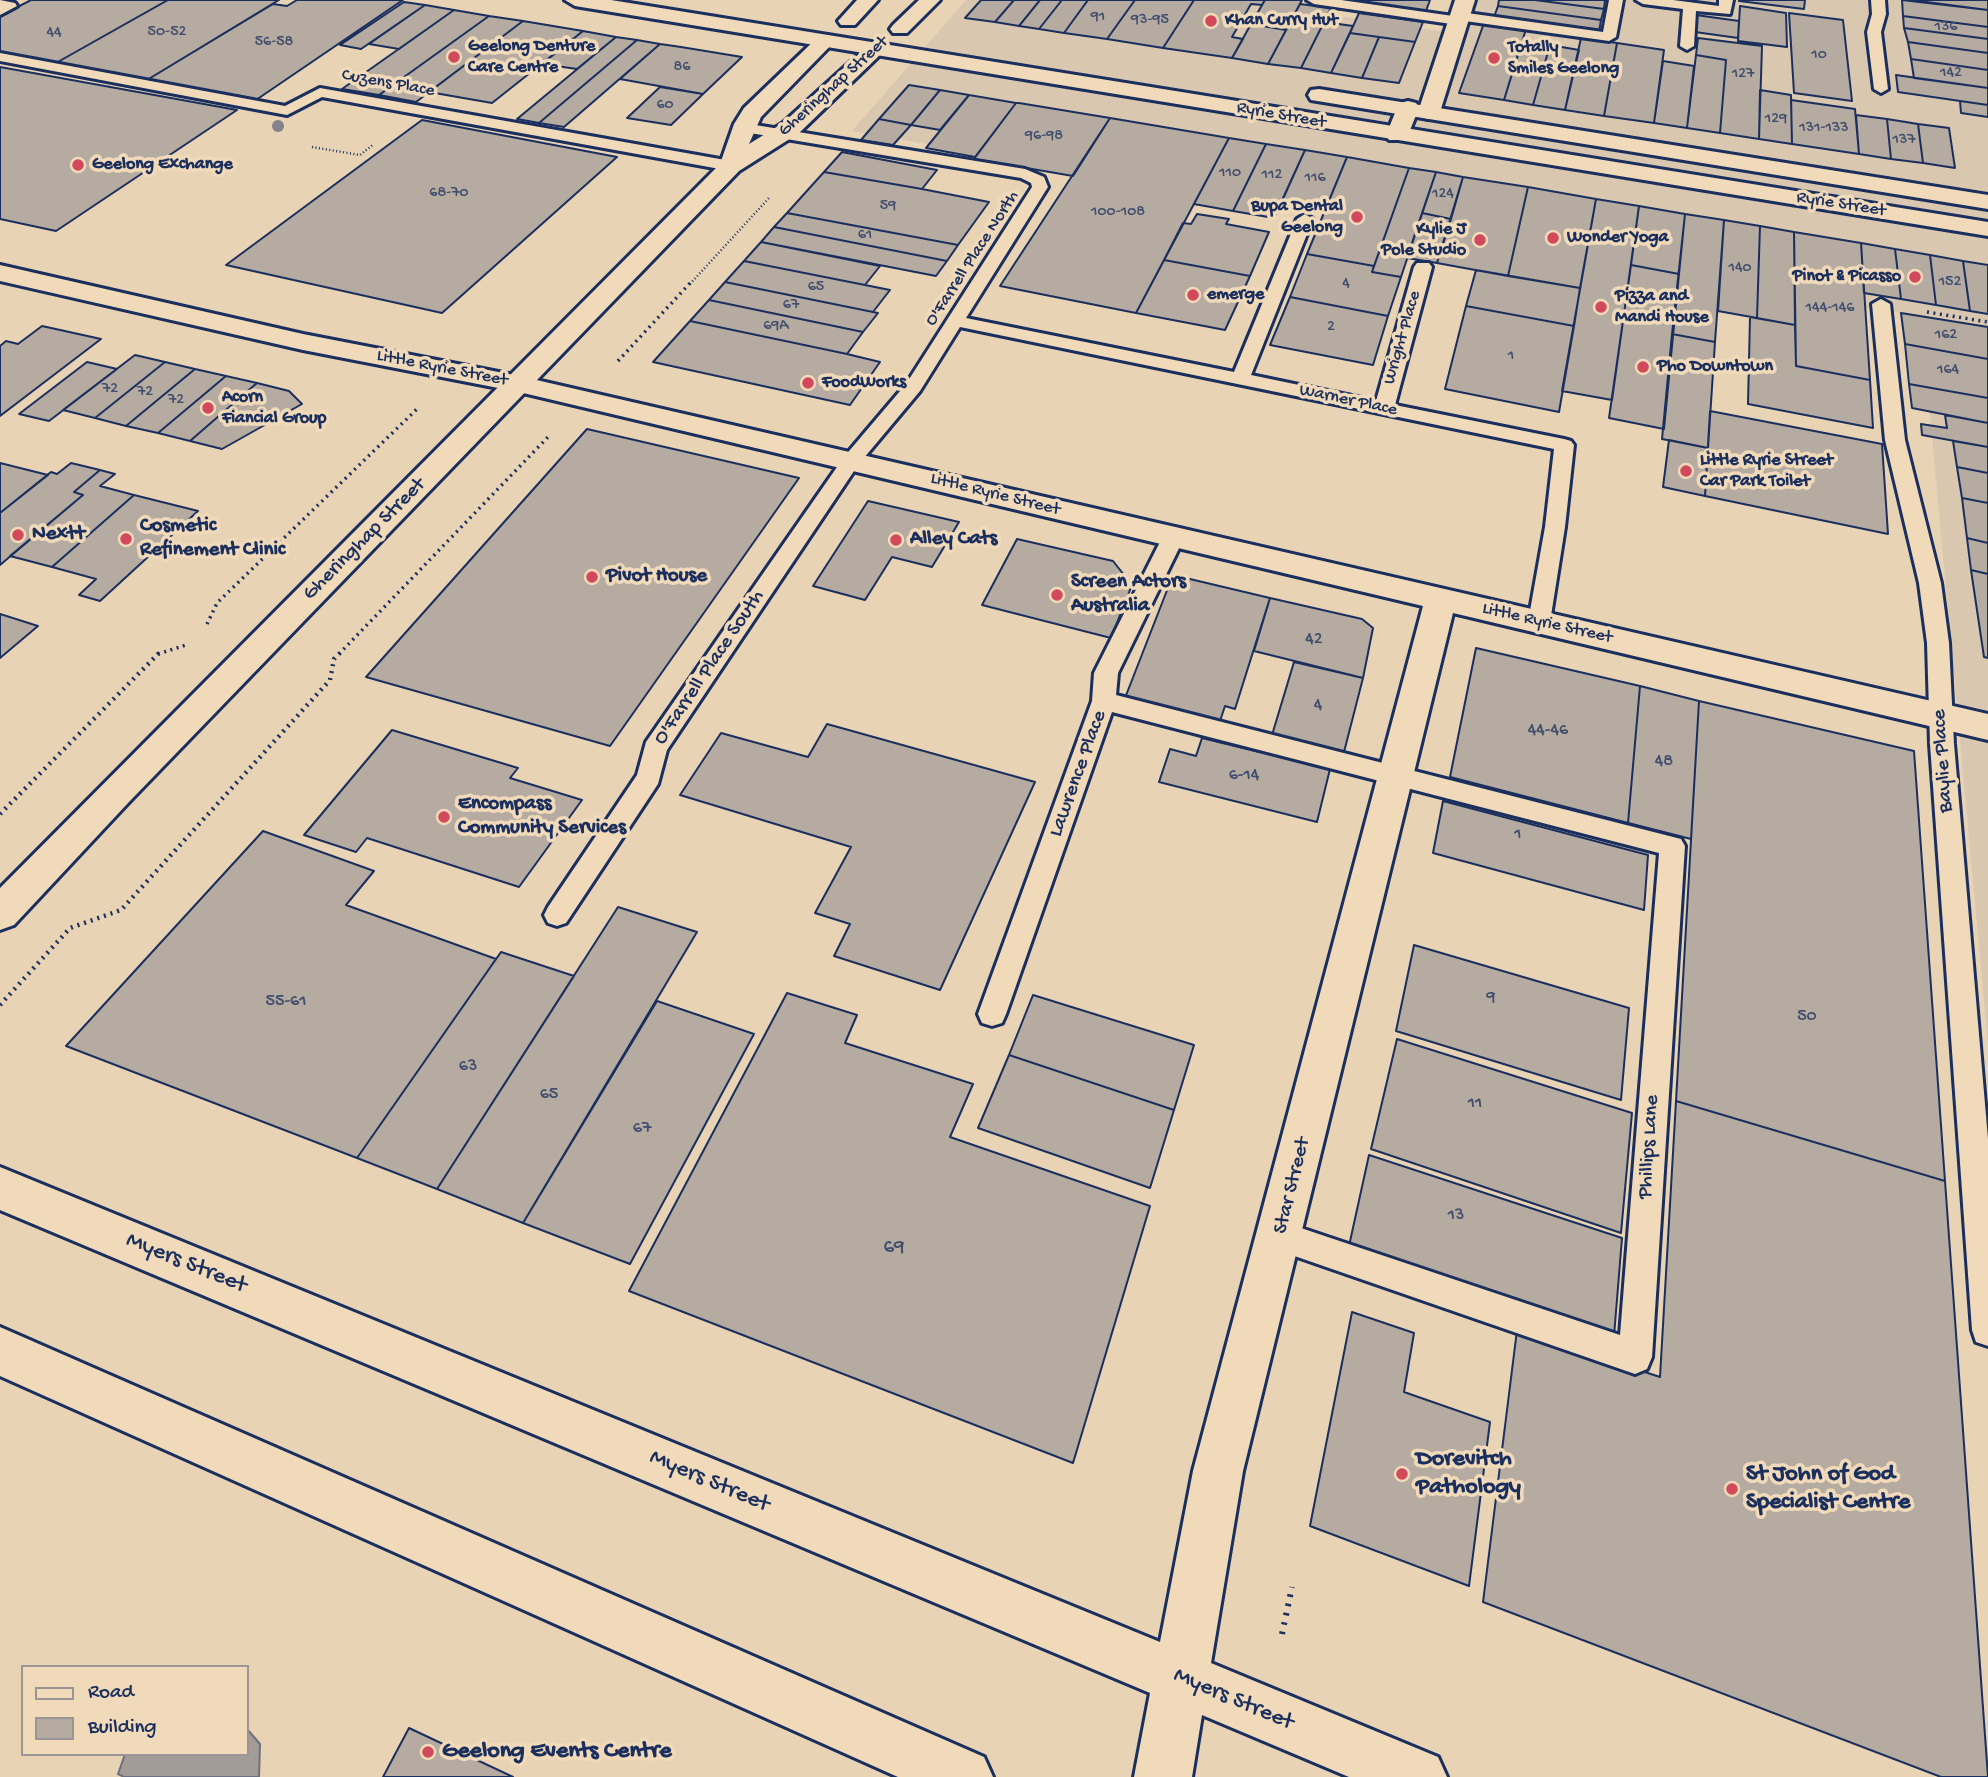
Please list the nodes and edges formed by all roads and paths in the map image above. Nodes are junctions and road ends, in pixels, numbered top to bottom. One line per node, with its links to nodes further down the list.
1 (575, 0): 17 (street, Ryrie Street)
2 (869, 0): 14 (street, Gheringhap Street)
3 (930, 0): 15 (street, Gheringhap Street)
4 (1314, 0): 12 (lane)
5 (1616, 0): 12 (lane)
6 (1643, 0): 10 (lane)
7 (1726, 0): 10 (lane)
8 (1878, 0): 21 (lane)
9 (0, 4): 11 (lane)
10 (1690, 6): 18 (lane)
11 (0, 11)
12 (1461, 12): 23 (street)
13 (826, 17): 14 (street)
14 (848, 21): 15 (street); 17 (street, Gheringhap Street)
15 (887, 27): 16 (street); 19 (street, Gheringhap Street)
16 (923, 33)
17 (825, 41): 19 (street, Ryrie Street); 24 (street, Gheringhap Street)
18 (1687, 46)
19 (876, 49): 25 (street, Gheringhap Street); 26 (street, Ryrie Street)
20 (0, 57): 30 (lane, Cuzens Place)
21 (1881, 89)
22 (1294, 92): 23 (street, Ryrie Street)
23 (1418, 110): 26 (street); 31 (street, Ryrie Street)
24 (743, 128): 25 (lane, O'Farrell Place North); 30 (street, Gheringhap Street)
25 (783, 135): 28 (lane, O'Farrell Place North); 30 (street, Gheringhap Street)
26 (1397, 135): 33 (street, Ryrie Street)
27 (381, 139): 29 (path)
28 (820, 140): 37 (lane, O'Farrell Place North); 41 (path)
29 (312, 146)
30 (732, 166): 40 (street, Gheringhap Street)
31 (1988, 202)
32 (1305, 219): 39 (lane)
33 (1988, 229)
34 (1423, 267): 42 (lane, Wright Place)
35 (0, 273): 40 (street, Little Ryrie Street)
36 (1881, 304): 38 (path); 48 (lane, Baylie Place)
37 (956, 321): 39 (lane, Warner Place); 43 (lane, O'Farrell Place North)
38 (1988, 322)
39 (1240, 379): 42 (lane, Warner Place)
40 (519, 384): 41 (street, Little Ryrie Street); 51 (street, Gheringhap Street)
41 (584, 399): 43 (street, Little Ryrie Street); 53 (path)
42 (1384, 408): 46 (lane, Warner Place)
43 (851, 461): 44 (street, Little Ryrie Street); 52 (lane, O'Farrell Place South)
44 (1173, 538): 45 (street, Little Ryrie Street); 47 (lane, Lawrence Place)
45 (1441, 598): 46 (street, Little Ryrie Street); 50 (street, Star Street)
46 (1539, 622): 48 (street, Little Ryrie Street)
47 (1104, 701): 50 (lane); 54 (lane, Lawrence Place)
48 (1940, 716): 49 (street, Little Ryrie Street); 57 (lane, Baylie Place)
49 (1988, 727)
50 (1397, 774): 56 (street, Star Street); 56 (lane, Phillips Lane)
51 (0, 914)
52 (557, 915)
53 (0, 1005)
54 (992, 1014)
55 (0, 1188): 61 (street, Myers Street)
56 (1280, 1236): 61 (street, Star Street)
57 (1988, 1330)
58 (0, 1351): 62 (street)
59 (1292, 1587): 60 (path)
60 (1282, 1634)
61 (1183, 1678): 63 (street, Star Street); 64 (street, Myers Street)
62 (964, 1777)
63 (1163, 1777)
64 (1418, 1777)

